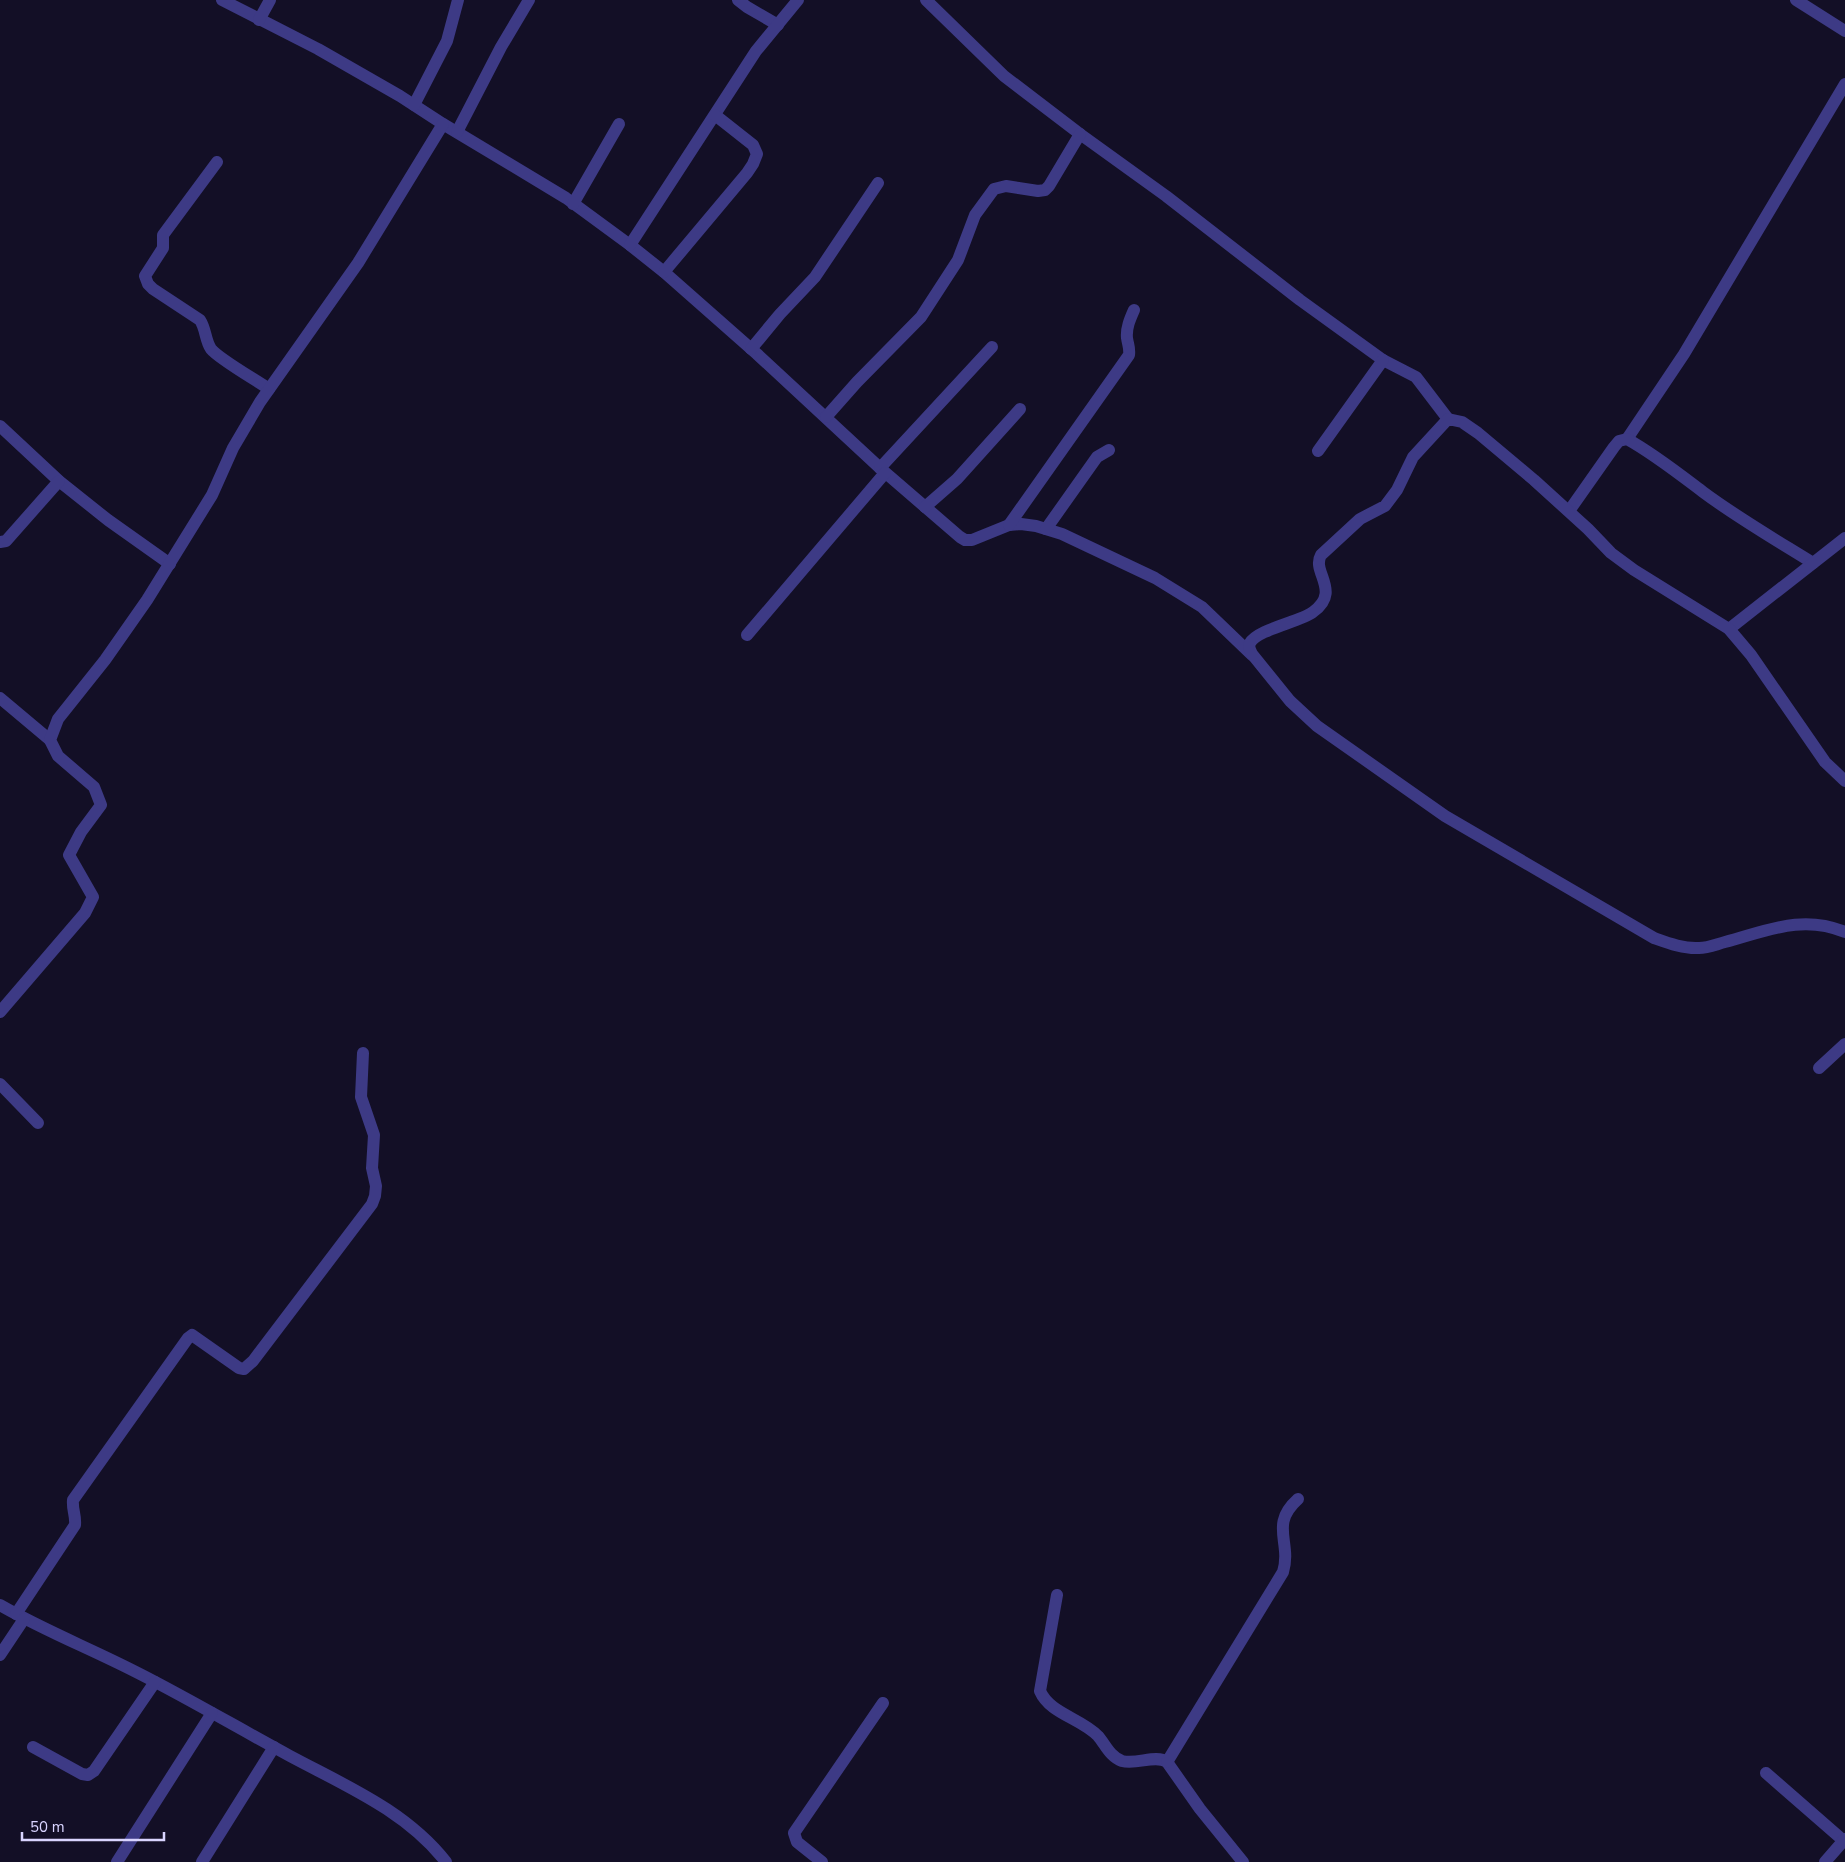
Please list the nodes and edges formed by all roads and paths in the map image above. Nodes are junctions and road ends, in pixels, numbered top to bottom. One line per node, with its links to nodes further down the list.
1 (222, 0): 9 (street)
2 (270, 0): 9 (street)
3 (458, 0): 13 (street)
4 (529, 0): 17 (street)
5 (738, 0): 10 (street)
6 (798, 0): 10 (street)
7 (926, 0): 18 (street)
8 (1796, 0): 11 (street)
9 (259, 20): 13 (street)
10 (778, 25): 14 (street)
11 (1845, 31)
12 (1845, 84): 33 (street)
13 (414, 105): 15 (street)
14 (715, 115): 22 (street); 23 (street)
15 (443, 124): 17 (street); 28 (street)
16 (619, 124): 21 (street)
17 (457, 132): 21 (street)
18 (1080, 134): 27 (street); 30 (street)
19 (217, 162): 28 (street)
20 (878, 183): 26 (street)
21 (574, 204): 22 (street)
22 (630, 245): 23 (street)
23 (664, 272): 26 (street)
24 (1134, 310): 40 (street)
25 (992, 347): 36 (street)
26 (751, 349): 30 (street)
27 (1383, 360): 31 (street); 35 (street)
28 (269, 389): 45 (street)
29 (1020, 409): 38 (street)
30 (826, 418): 36 (street)
31 (1448, 419): 39 (street); 48 (street)
32 (0, 426): 37 (street)
33 (1627, 439): 39 (street); 44 (street)
34 (1109, 450): 41 (street)
35 (1318, 451)
36 (883, 470): 38 (street); 47 (street)
37 (59, 481): 43 (street); 45 (street)
38 (925, 507): 40 (street)
39 (1569, 511): 46 (street)
40 (1009, 525): 41 (street)
41 (1046, 529): 48 (street)
42 (1845, 538): 44 (street)
43 (0, 542)
44 (1813, 563): 46 (street)
45 (170, 564): 50 (street)
46 (1729, 630): 51 (street)
47 (747, 635)
48 (1256, 658): 52 (street)
49 (0, 698): 50 (street)
50 (50, 740): 53 (street)
51 (1845, 781)
52 (1845, 932)
53 (0, 1012)
54 (1845, 1044): 56 (street)
55 (363, 1053): 62 (street)
56 (1820, 1068)
57 (0, 1084): 58 (street)
58 (38, 1123)
59 (1298, 1499): 69 (street)
60 (1057, 1595): 69 (street)
61 (0, 1605): 62 (street)
62 (20, 1617): 63 (street); 64 (street)
63 (0, 1655)
64 (155, 1682): 66 (street); 67 (street)
65 (883, 1703): 75 (street)
66 (212, 1713): 68 (street); 72 (street)
67 (33, 1747)
68 (274, 1747): 73 (street); 74 (street)
69 (1167, 1762): 76 (street)
70 (1766, 1773): 71 (street)
71 (1844, 1840): 77 (street)
72 (116, 1862)
73 (202, 1862)
74 (446, 1862)
75 (822, 1862)
76 (1243, 1862)
77 (1825, 1862)

